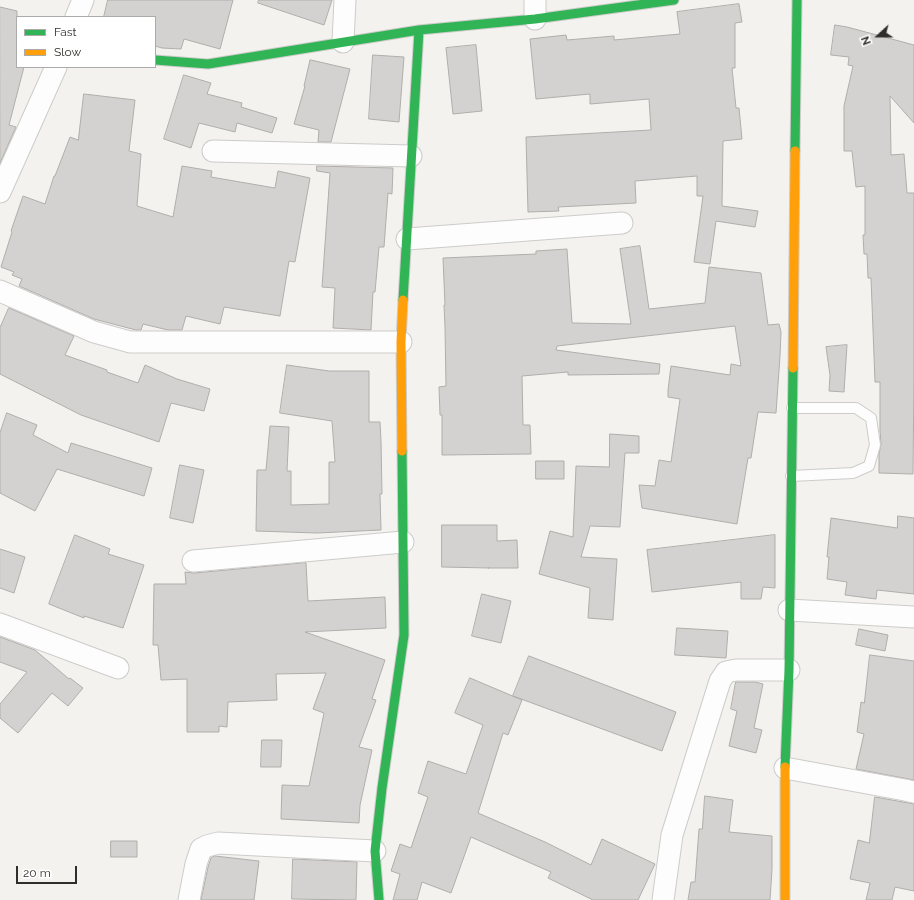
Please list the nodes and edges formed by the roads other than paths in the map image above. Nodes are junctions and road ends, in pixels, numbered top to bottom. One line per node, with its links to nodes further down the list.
1 (83, 0): 6 (street)
2 (345, 0): 8 (street)
3 (674, 0): 5 (street)
4 (797, 0): 18 (street)
5 (535, 10): 7 (street)
6 (76, 16)
7 (419, 30): 8 (street); 12 (street)
8 (343, 42): 9 (street)
9 (156, 60)
10 (56, 68): 13 (street)
11 (213, 151): 12 (street)
12 (411, 156): 15 (street)
13 (0, 192)
14 (622, 223): 15 (street)
15 (407, 239): 17 (street)
16 (0, 291): 17 (street)
17 (401, 342): 20 (street)
18 (792, 408): 19 (street); 19 (lane)
19 (791, 476): 22 (street)
20 (403, 542): 21 (street); 29 (street)
21 (193, 561)
22 (790, 610): 23 (street); 26 (street)
23 (914, 617)
24 (0, 624): 25 (street)
25 (118, 668)
26 (789, 670): 27 (street); 32 (street)
27 (785, 768): 28 (street); 33 (street)
28 (914, 792)
29 (375, 851): 30 (street); 31 (street)
30 (189, 900)
31 (379, 900)
32 (663, 900)
33 (785, 900)

